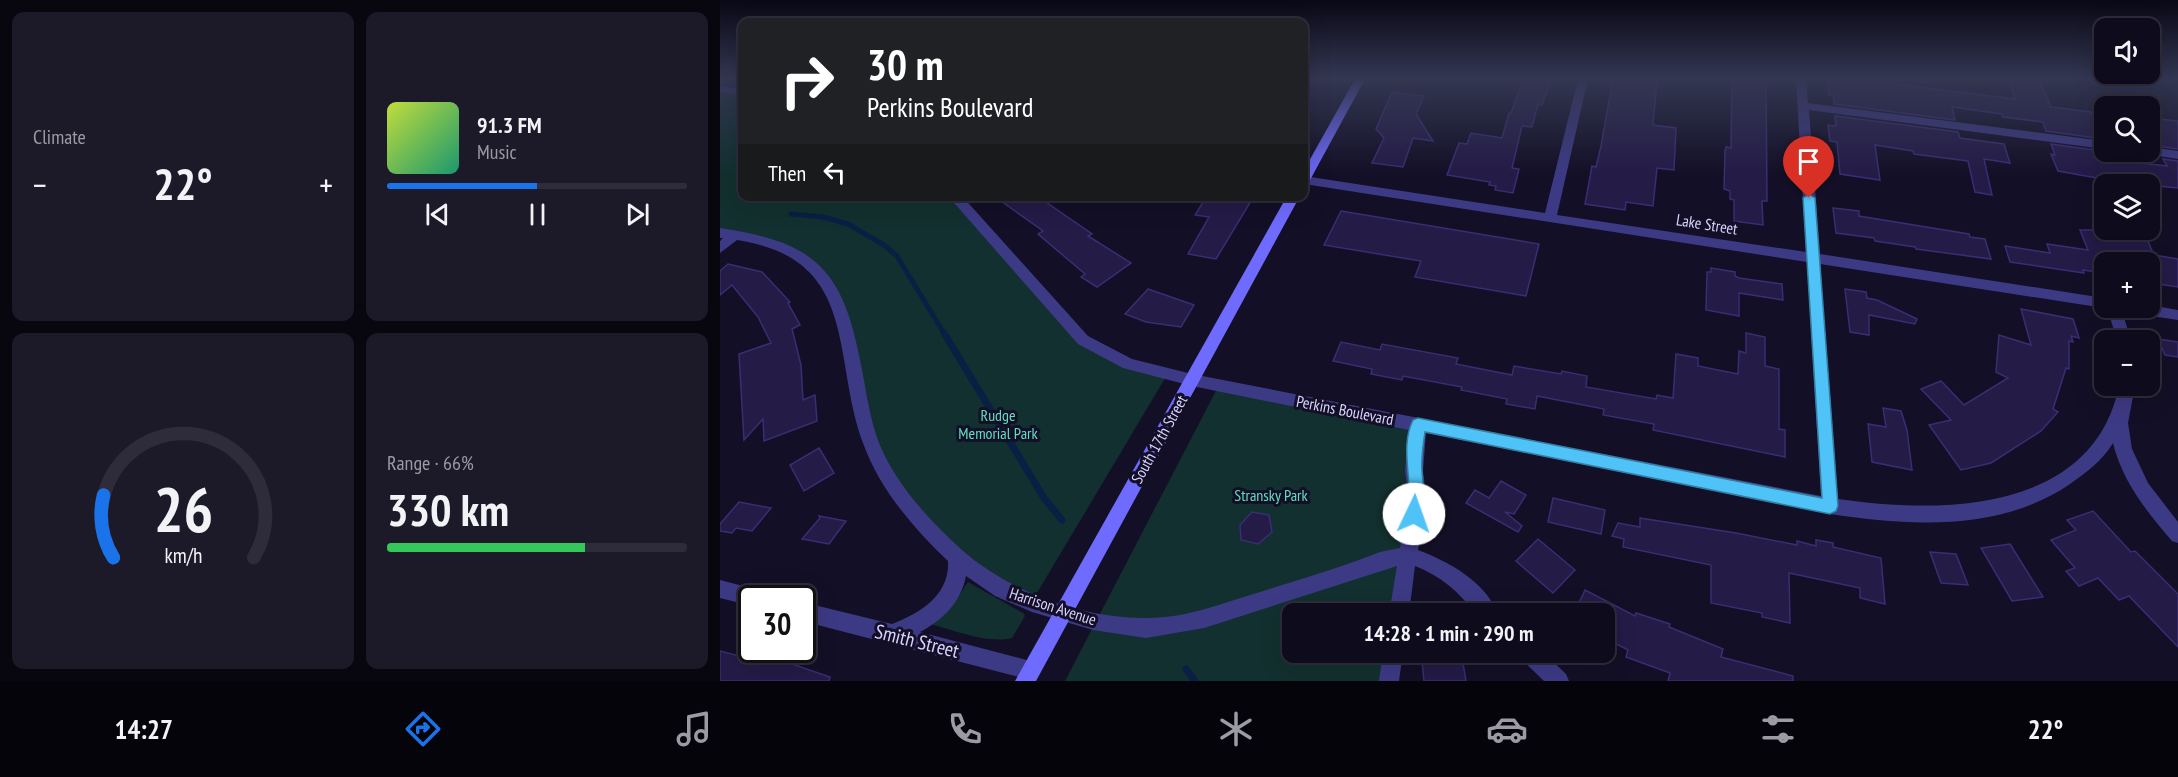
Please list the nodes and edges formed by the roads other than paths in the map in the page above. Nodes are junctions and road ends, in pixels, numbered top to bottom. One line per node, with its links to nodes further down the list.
1 (1342, 111): 8 (main road)
2 (1575, 111): 12 (street)
3 (1803, 111): 15 (street)
4 (1840, 111): 5 (street)
5 (2094, 144)
6 (2160, 152): 7 (street)
7 (2178, 154)
8 (1308, 173)
9 (1308, 181): 12 (street, Lake Street)
10 (959, 201): 19 (street, Perkins Boulevard)
11 (1291, 201): 19 (main road, South 17th Street)
12 (1550, 218): 15 (street, Lake Street)
13 (728, 234): 14 (street); 26 (street, Harrison Avenue)
14 (720, 248)
15 (1813, 258): 16 (street, Lake Street); 23 (street)
16 (2094, 301)
17 (2160, 312): 18 (street)
18 (2178, 315)
19 (1192, 380): 22 (street, Perkins Boulevard); 31 (main road, South 17th Street)
20 (2125, 396): 21 (street)
21 (2121, 412): 23 (street, Perkins Boulevard); 24 (street)
22 (1418, 424): 23 (street, Perkins Boulevard); 25 (street)
23 (1830, 506)
24 (2178, 534)
25 (1409, 555): 29 (street); 30 (street); 31 (street, Harrison Avenue)
26 (957, 556): 31 (street, Harrison Avenue); 33 (street)
27 (720, 589): 28 (street)
28 (738, 594)
29 (1401, 603)
30 (1480, 603)
31 (1063, 611): 36 (main road, South 17th Street)
32 (816, 615): 33 (street, Smith Street)
33 (892, 634): 36 (street, Smith Street)
34 (1391, 663): 37 (street)
35 (1540, 663): 38 (street)
36 (1028, 676)
37 (1389, 681)
38 (1559, 681)

